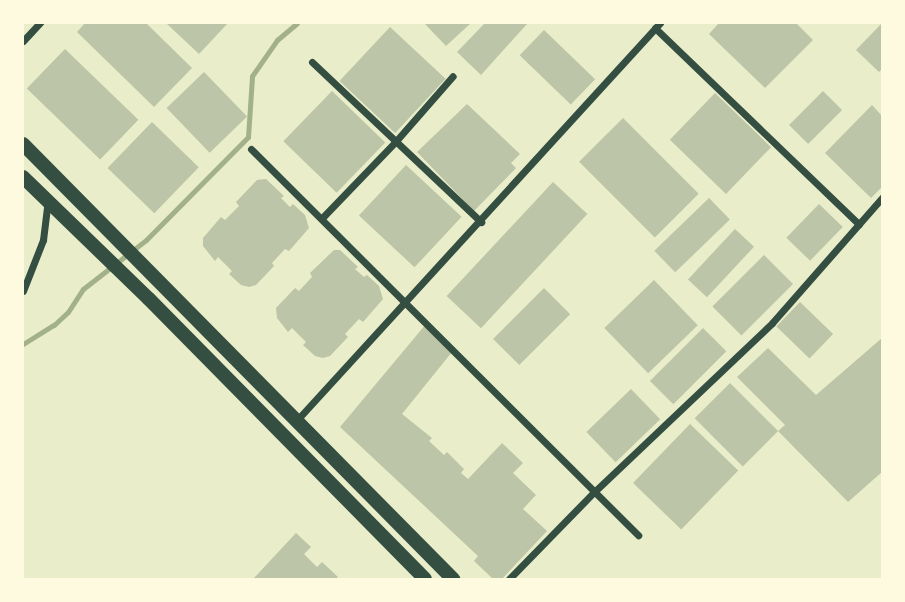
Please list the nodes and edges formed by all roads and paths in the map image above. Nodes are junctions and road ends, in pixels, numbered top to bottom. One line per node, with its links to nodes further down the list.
1 (40, 23): 3 (street)
2 (658, 26): 13 (street); 14 (street)
3 (23, 41)
4 (312, 62): 6 (street)
5 (453, 76): 6 (street)
6 (396, 141): 12 (street); 13 (street)
7 (23, 144): 17 (main road)
8 (251, 149): 12 (street)
9 (23, 177): 11 (main road)
10 (882, 198): 14 (street)
11 (48, 201): 15 (street); 20 (main road)
12 (322, 218): 16 (street)
13 (481, 222): 16 (street)
14 (859, 224): 18 (street)
15 (23, 290)
16 (406, 300): 17 (street); 18 (street)
17 (297, 421): 21 (main road)
18 (593, 493): 19 (street); 22 (street)
19 (638, 536)
20 (425, 579)
21 (453, 579)
22 (509, 579)

